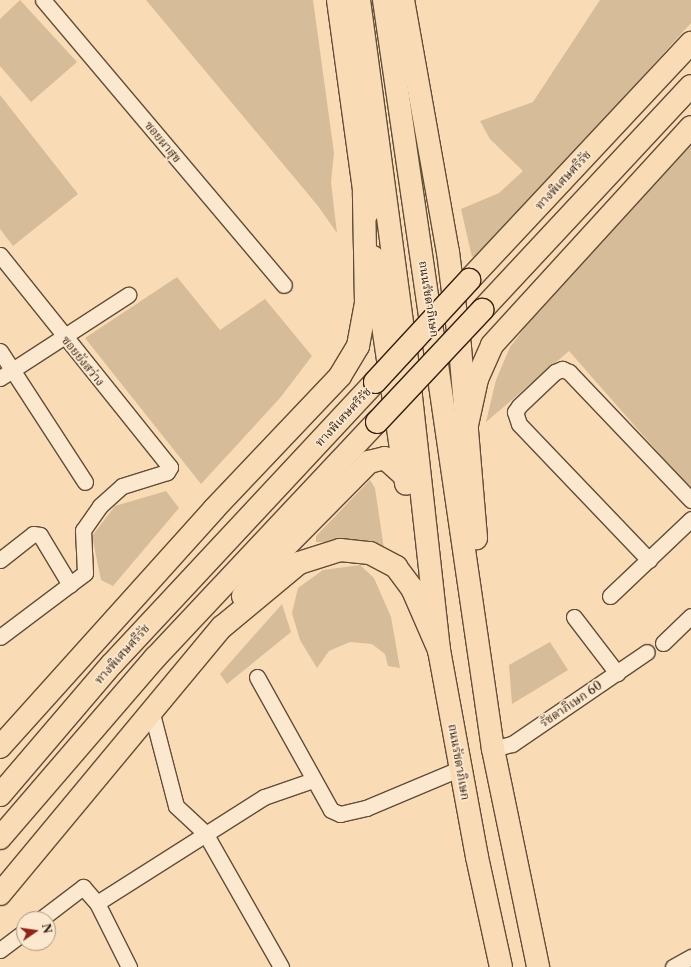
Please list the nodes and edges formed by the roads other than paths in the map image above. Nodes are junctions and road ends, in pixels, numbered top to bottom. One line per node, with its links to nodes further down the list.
1 (43, 0): 11 (street, ซอยผาสุข)
2 (338, 0): 9 (main road, ถนนรัชดาภิเษก)
3 (359, 0): 22 (main road, ถนนรัชดาภิเษก)
4 (384, 0): 27 (main road, ถนนรัชดาภิเษก)
5 (403, 0): 17 (main road, ถนนรัชดาภิเษก)
6 (691, 43): 42 (main road, ทางพิเศษศรีรัช, bridge)
7 (691, 86): 44 (main road, bridge)
8 (691, 127): 17 (main road)
9 (364, 194): 18 (main road, ถนนรัชดาภิเษก); 38 (main road)
10 (0, 254): 13 (street, ซอยยังสว่าง)
11 (284, 285)
12 (128, 295): 13 (street)
13 (62, 336): 15 (street); 25 (street, ซอยยังสว่าง)
14 (0, 351): 15 (street)
15 (13, 369): 16 (street); 19 (street)
16 (0, 378)
17 (467, 426): 27 (main road, ถนนรัชดาภิเษก)
18 (404, 475): 22 (main road, ถนนรัชดาภิเษก); 30 (main road)
19 (85, 482)
20 (691, 500): 24 (street)
21 (691, 519): 24 (street)
22 (428, 556): 33 (main road, ถนนรัชดาภิเษก)
23 (0, 560): 25 (street)
24 (649, 560): 26 (street)
25 (70, 585): 31 (street)
26 (610, 596)
27 (471, 599): 39 (main road, ถนนรัชดาภิเษก)
28 (691, 616): 32 (street)
29 (574, 617): 35 (street)
30 (222, 627): 33 (main road); 37 (main road)
31 (0, 637)
32 (662, 643)
33 (439, 650): 40 (main road, ถนนรัชดาภิเษก)
34 (646, 652): 35 (street, รัชดาภิเษก 60)
35 (617, 673): 39 (street, รัชดาภิเษก 60)
36 (258, 677): 41 (street)
37 (151, 710): 43 (street); 45 (main road)
38 (0, 747)
39 (494, 749): 54 (main road, ถนนรัชดาภิเษก)
40 (460, 769): 41 (street); 53 (main road, ถนนรัชดาภิเษก)
41 (313, 780): 43 (street)
42 (0, 795)
43 (205, 833): 46 (street); 52 (street)
44 (0, 838)
45 (0, 894)
46 (97, 903): 47 (street); 51 (street)
47 (52, 911)
48 (16, 938): 49 (street)
49 (0, 950)
50 (691, 957): 55 (street)
51 (128, 967)
52 (281, 967)
53 (501, 967)
54 (538, 967)
55 (673, 967)

